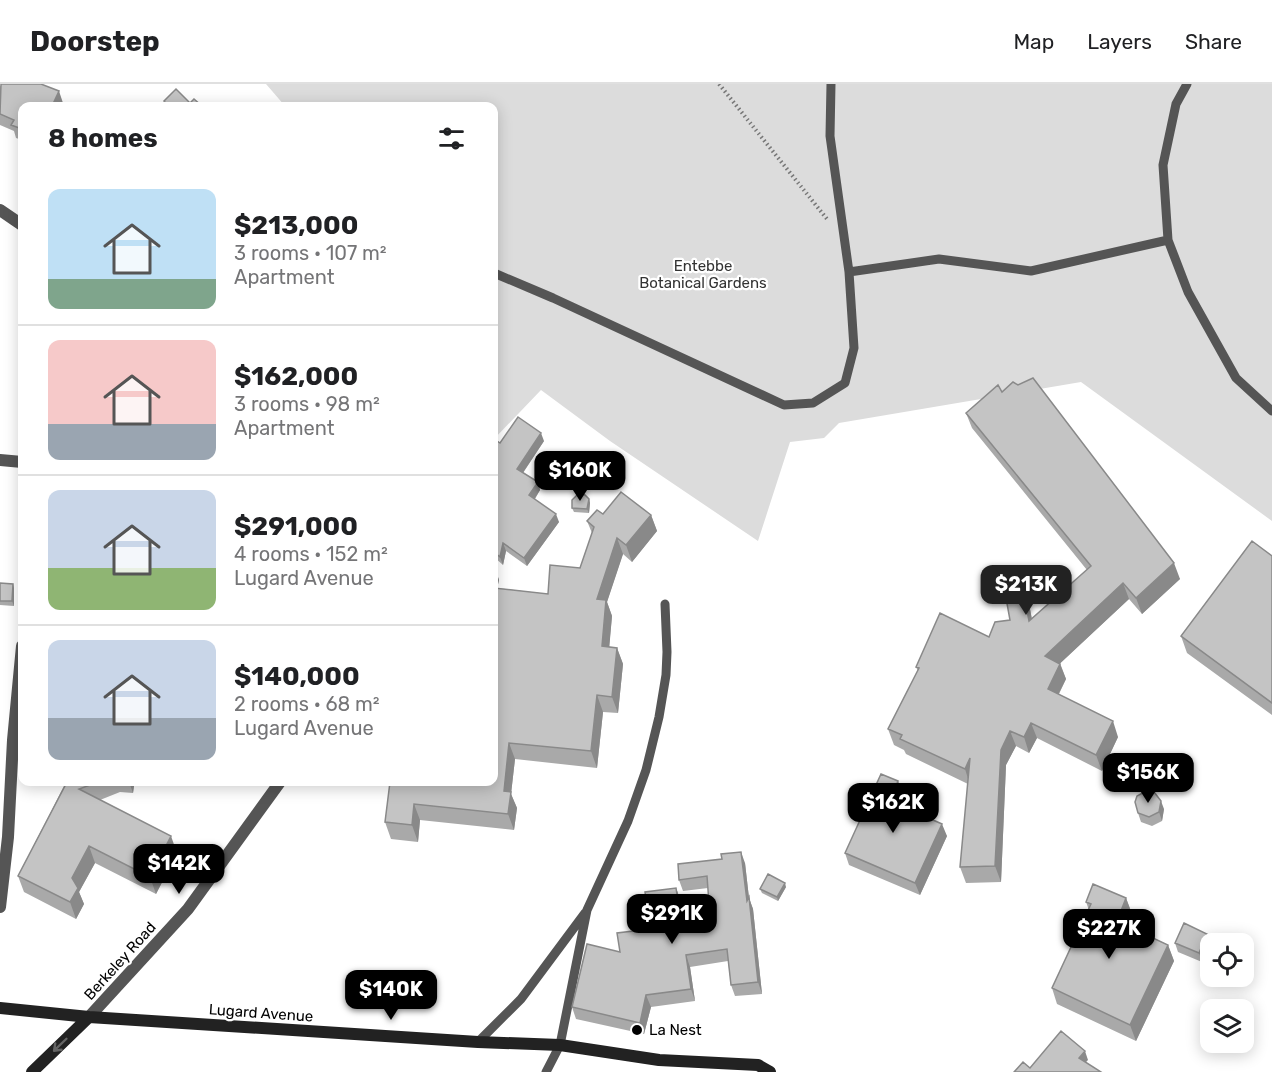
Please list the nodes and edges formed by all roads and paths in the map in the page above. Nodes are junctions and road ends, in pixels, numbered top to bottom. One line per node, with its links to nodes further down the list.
1 (718, 84): 7 (path)
2 (831, 84): 7 (lane)
3 (1187, 84): 6 (lane)
4 (0, 210): 5 (street)
5 (18, 222)
6 (1168, 240): 8 (lane); 10 (lane)
7 (845, 243): 8 (lane)
8 (849, 272): 9 (lane)
9 (498, 275)
10 (1272, 411)
11 (0, 460): 12 (street)
12 (18, 462)
13 (665, 604): 17 (lane)
14 (18, 688): 16 (street)
15 (277, 786): 19 (street, Berkeley Road)
16 (0, 907)
17 (587, 910): 20 (lane); 21 (lane)
18 (0, 1008): 19 (street, Lugard Avenue)
19 (89, 1017): 20 (street, Lugard Avenue); 22 (street, one-way to 22)
20 (478, 1042): 21 (street, Lugard Avenue)
21 (560, 1045): 23 (lane); 24 (street, Lugard Avenue)
22 (32, 1072)
23 (546, 1072)
24 (770, 1072)

